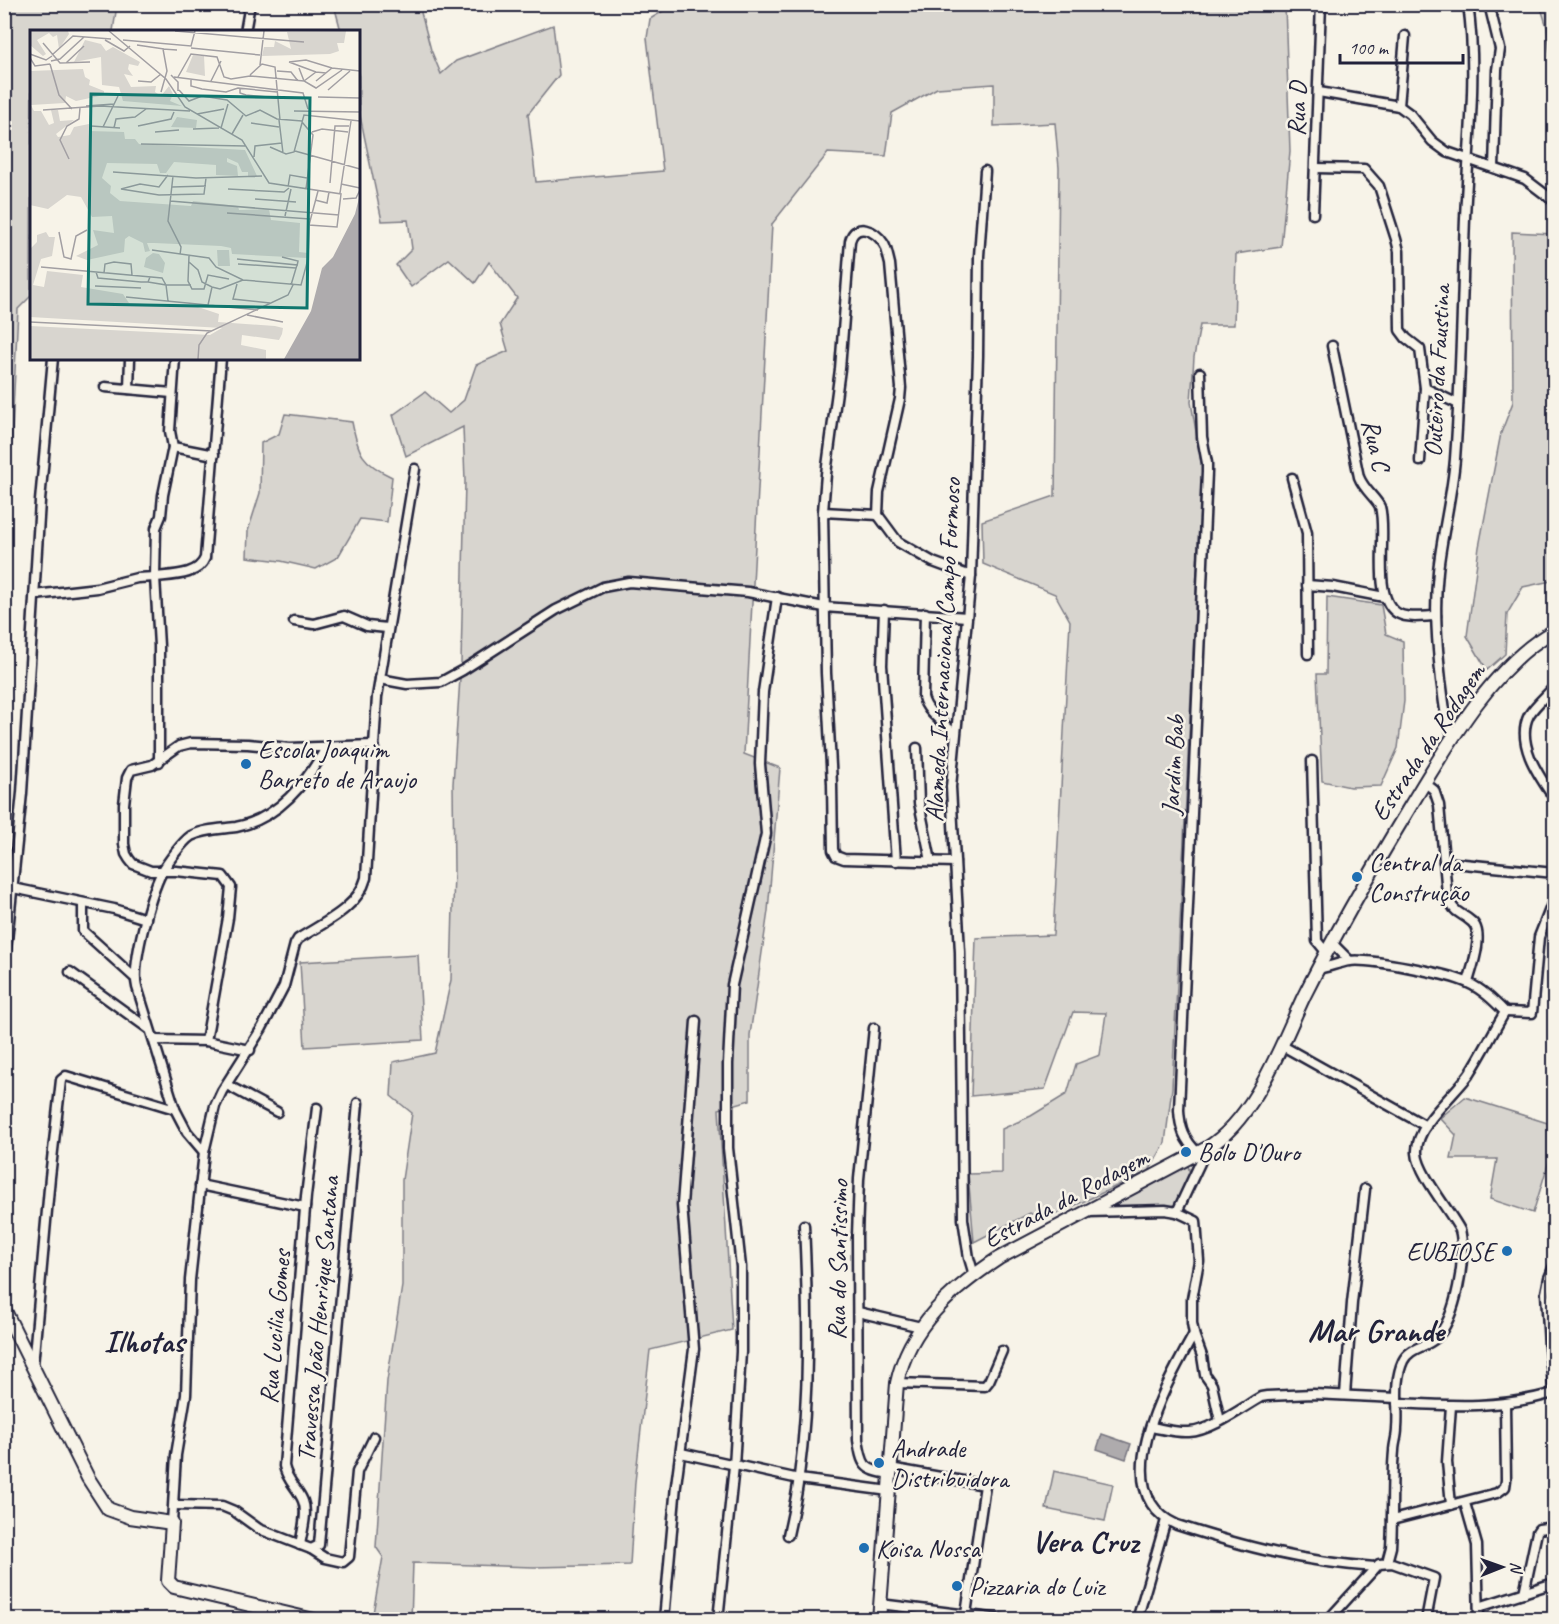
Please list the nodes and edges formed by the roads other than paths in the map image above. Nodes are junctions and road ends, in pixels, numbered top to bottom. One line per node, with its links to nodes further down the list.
1 (250, 4): 5 (street)
2 (1321, 4): 7 (street, Rua D)
3 (1468, 4): 9 (street, Outeiro da Faustina)
4 (1489, 4): 11 (street)
5 (245, 30)
6 (1405, 36): 8 (street)
7 (1319, 92): 8 (street); 10 (street, Rua D)
8 (1399, 106): 9 (street)
9 (1469, 161): 11 (street); 25 (street, Outeiro da Faustina)
10 (1316, 168): 14 (street, Rua D); 22 (street)
11 (1494, 168): 13 (street)
12 (985, 171): 33 (street, Alameda Internacional Campo Formoso)
13 (1550, 198)
14 (1313, 214)
15 (1332, 346): 38 (street, Rua C)
16 (53, 360): 36 (street)
17 (130, 360): 23 (street)
18 (175, 360): 24 (street)
19 (221, 360): 27 (street)
20 (1200, 373): 90 (street, Jardim Bab)
21 (105, 387): 23 (street)
22 (1425, 388): 25 (street); 28 (street)
23 (129, 389): 24 (street)
24 (172, 393): 26 (street)
25 (1458, 404): 42 (street, Outeiro da Faustina)
26 (173, 447): 27 (street); 34 (street)
27 (214, 455): 34 (street)
28 (1420, 460)
29 (415, 469): 45 (street)
30 (1292, 478): 35 (street)
31 (823, 512): 32 (street); 32 (street); 39 (street)
32 (878, 515): 33 (street)
33 (971, 576): 43 (street, Alameda Internacional Campo Formoso)
34 (155, 577): 36 (street); 56 (street)
35 (1307, 585): 38 (street); 47 (street)
36 (35, 595): 65 (street)
37 (777, 597): 39 (street); 48 (street); 116 (street)
38 (1384, 597): 42 (street)
39 (824, 607): 40 (street); 59 (street)
40 (884, 610): 41 (street); 59 (street)
41 (925, 613): 43 (street); 50 (street)
42 (1436, 616): 51 (street, Outeiro da Faustina)
43 (967, 617): 50 (street, Alameda Internacional Campo Formoso)
44 (294, 621): 45 (street)
45 (387, 628): 48 (street)
46 (1554, 631): 51 (main road, Estrada da Rodagem)
47 (1308, 654)
48 (380, 680): 52 (street)
49 (1554, 687): 58 (street)
50 (955, 734): 61 (street, Alameda Internacional Campo Formoso)
51 (1454, 737): 57 (main road, Estrada da Rodagem)
52 (373, 745): 53 (street); 83 (street)
53 (326, 748): 56 (street); 63 (street)
54 (916, 748): 60 (street)
55 (1312, 761): 69 (street)
56 (159, 762): 63 (street)
57 (1424, 782): 62 (street); 69 (main road, Estrada da Rodagem)
58 (1554, 798)
59 (896, 861): 60 (street)
60 (931, 861): 61 (street)
61 (955, 862): 99 (street, Alameda Internacional Campo Formoso)
62 (1444, 862): 64 (street); 75 (street)
63 (163, 871): 68 (street); 81 (street)
64 (1554, 873)
65 (14, 888): 67 (street); 72 (street)
66 (1554, 899): 76 (street)
67 (83, 903): 68 (street); 74 (street)
68 (147, 919): 74 (street)
69 (1328, 947): 70 (street); 71 (main road, Estrada da Rodagem)
70 (1350, 961): 71 (street); 75 (street)
71 (1318, 969): 82 (main road, Estrada da Rodagem)
72 (4, 970)
73 (70, 972): 79 (street)
74 (135, 978): 79 (street)
75 (1468, 982): 76 (street)
76 (1505, 1012): 89 (street)
77 (696, 1021): 115 (street)
78 (874, 1028): 101 (street, Rua do Santissimo)
79 (150, 1029): 80 (street)
80 (154, 1040): 81 (street); 87 (street)
81 (206, 1041): 83 (street)
82 (1281, 1045): 89 (street); 90 (main road, Estrada da Rodagem)
83 (250, 1050): 84 (street)
84 (227, 1085): 88 (street); 91 (street)
85 (358, 1103): 129 (street, Travessa João Henrique Santana)
86 (317, 1108): 94 (street, Rua Lucilia Gomes)
87 (175, 1109): 91 (street); 105 (street)
88 (278, 1112)
89 (1426, 1126): 109 (street)
90 (1203, 1150): 95 (main road, Estrada da Rodagem); 96 (street)
91 (204, 1152): 92 (street)
92 (200, 1185): 94 (street); 121 (street)
93 (1365, 1189): 108 (street)
94 (305, 1207): 128 (street, Rua Lucilia Gomes)
95 (1085, 1212): 96 (street); 99 (main road, Estrada da Rodagem)
96 (1177, 1212): 103 (street)
97 (804, 1225): 118 (street)
98 (1554, 1266): 107 (street)
99 (974, 1275): 102 (main road, Estrada da Rodagem)
100 (4, 1309): 105 (main road)
101 (858, 1312): 102 (street); 117 (street, Rua do Santissimo)
102 (921, 1327): 106 (main road, Estrada da Rodagem)
103 (1194, 1334): 112 (street); 113 (street)
104 (1002, 1351): 106 (street)
105 (33, 1367): 125 (main road)
106 (897, 1383): 117 (main road, Estrada da Rodagem)
107 (1554, 1393): 110 (street)
108 (1345, 1395): 109 (street); 112 (street)
109 (1397, 1401): 111 (street); 124 (street)
110 (1505, 1404): 111 (street); 120 (street)
111 (1451, 1406): 122 (street)
112 (1220, 1421): 113 (street)
113 (1151, 1427): 123 (street)
114 (374, 1437): 129 (street)
115 (681, 1453): 116 (street); 138 (street)
116 (734, 1466): 118 (street); 139 (street)
117 (890, 1471): 119 (main road, Estrada da Rodagem); 136 (street, Rua do Santissimo)
118 (799, 1479): 119 (street); 127 (street)
119 (889, 1491): 134 (main road, Estrada da Rodagem)
120 (1465, 1503): 122 (street); 135 (street)
121 (174, 1505): 125 (street); 128 (street)
122 (1451, 1505): 124 (street)
123 (1166, 1520): 131 (street); 142 (street)
124 (1392, 1520): 130 (street)
125 (172, 1523): 137 (main road)
126 (1554, 1527): 133 (street)
127 (788, 1535)
128 (300, 1545): 129 (street)
129 (311, 1549)
130 (1387, 1562): 131 (street); 144 (street)
131 (1375, 1567): 143 (street)
132 (1554, 1583): 133 (street)
133 (1524, 1593): 135 (street)
134 (880, 1604): 136 (street); 140 (main road, Estrada da Rodagem)
135 (1479, 1607): 145 (street)
136 (966, 1614): 141 (street)
137 (314, 1620)
138 (664, 1620)
139 (718, 1620)
140 (879, 1620)
141 (1008, 1620)
142 (1137, 1620)
143 (1328, 1620)
144 (1426, 1620)
145 (1479, 1620)

